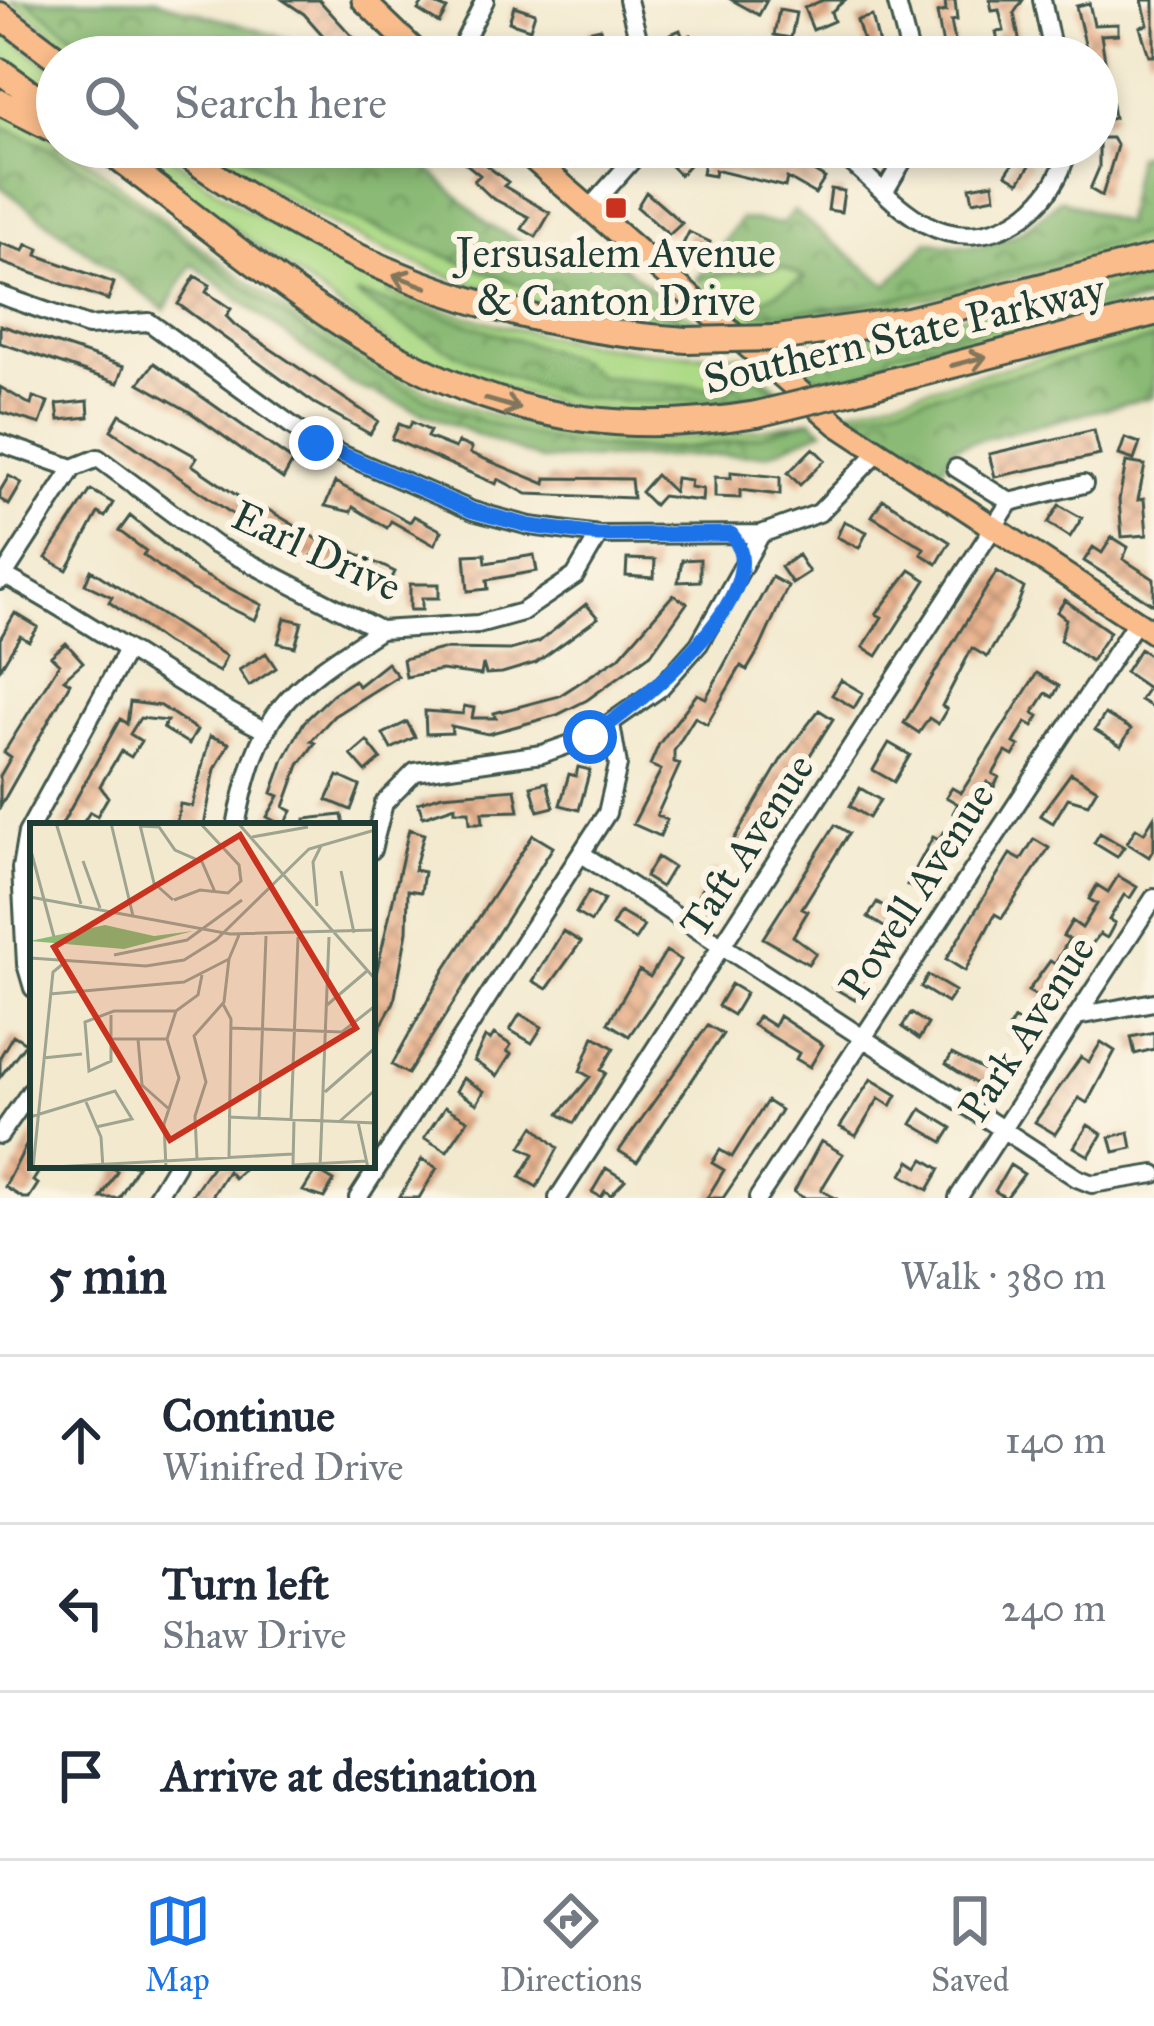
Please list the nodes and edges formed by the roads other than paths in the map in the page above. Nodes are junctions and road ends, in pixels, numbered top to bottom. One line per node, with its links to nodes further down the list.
1 (363, 0): 7 (main road)
2 (485, 0): 8 (street)
3 (628, 0): 9 (street)
4 (896, 0): 10 (street)
5 (1042, 0): 11 (street)
6 (0, 15): 12 (highway)
7 (400, 36)
8 (467, 36)
9 (635, 36)
10 (905, 36)
11 (1050, 36)
12 (36, 42)
13 (0, 71): 14 (highway)
14 (36, 97)
15 (2, 104): 16 (highway)
16 (36, 121)
17 (109, 168): 27 (highway)
18 (131, 168): 27 (highway, Southern State Parkway)
19 (207, 168): 28 (highway, Southern State Parkway, one-way to 19, bridge)
20 (542, 168): 26 (main road)
21 (625, 168): 26 (street)
22 (857, 168): 25 (street)
23 (899, 168): 25 (street)
24 (1062, 168): 25 (street)
25 (885, 191)
26 (588, 210): 32 (main road)
27 (242, 250): 30 (highway, Southern State Parkway, one-way to 30, bridge)
28 (1154, 257)
29 (0, 295): 40 (street)
30 (1154, 313)
31 (0, 443): 33 (street, Earl Drive)
32 (876, 454): 37 (main road); 39 (street)
33 (73, 468): 42 (street); 44 (street, Earl Drive)
34 (956, 468): 36 (street)
35 (1084, 484): 36 (street)
36 (1010, 502): 37 (street, Taft Avenue)
37 (992, 530): 43 (main road); 56 (street, Taft Avenue)
38 (731, 534): 39 (street); 40 (street); 41 (street)
39 (761, 534): 41 (street)
40 (598, 535): 44 (street, Earl Drive)
41 (742, 571): 46 (street)
42 (2, 578): 45 (street)
43 (1145, 628): 60 (street, Powell Avenue)
44 (380, 630): 47 (street)
45 (128, 650): 47 (street); 48 (street)
46 (610, 724): 51 (street); 52 (street)
47 (262, 729): 49 (street)
48 (31, 823)
49 (237, 823)
50 (30, 827): 54 (street)
51 (375, 838)
52 (582, 854): 56 (street); 67 (street)
53 (1154, 898): 59 (street, Park Avenue)
54 (23, 911): 55 (street); 57 (street)
55 (0, 913)
56 (722, 946): 60 (street); 68 (street, Taft Avenue)
57 (30, 965)
58 (1154, 1002): 59 (street)
59 (1077, 1016): 62 (street, Park Avenue)
60 (863, 1038): 62 (street); 69 (street, Powell Avenue)
61 (30, 1092): 63 (street)
62 (1005, 1127): 65 (street); 70 (street, Park Avenue)
63 (0, 1135)
64 (174, 1168): 66 (street)
65 (1154, 1174)
66 (156, 1198)
67 (358, 1198)
68 (558, 1198)
69 (758, 1198)
70 (958, 1198)

